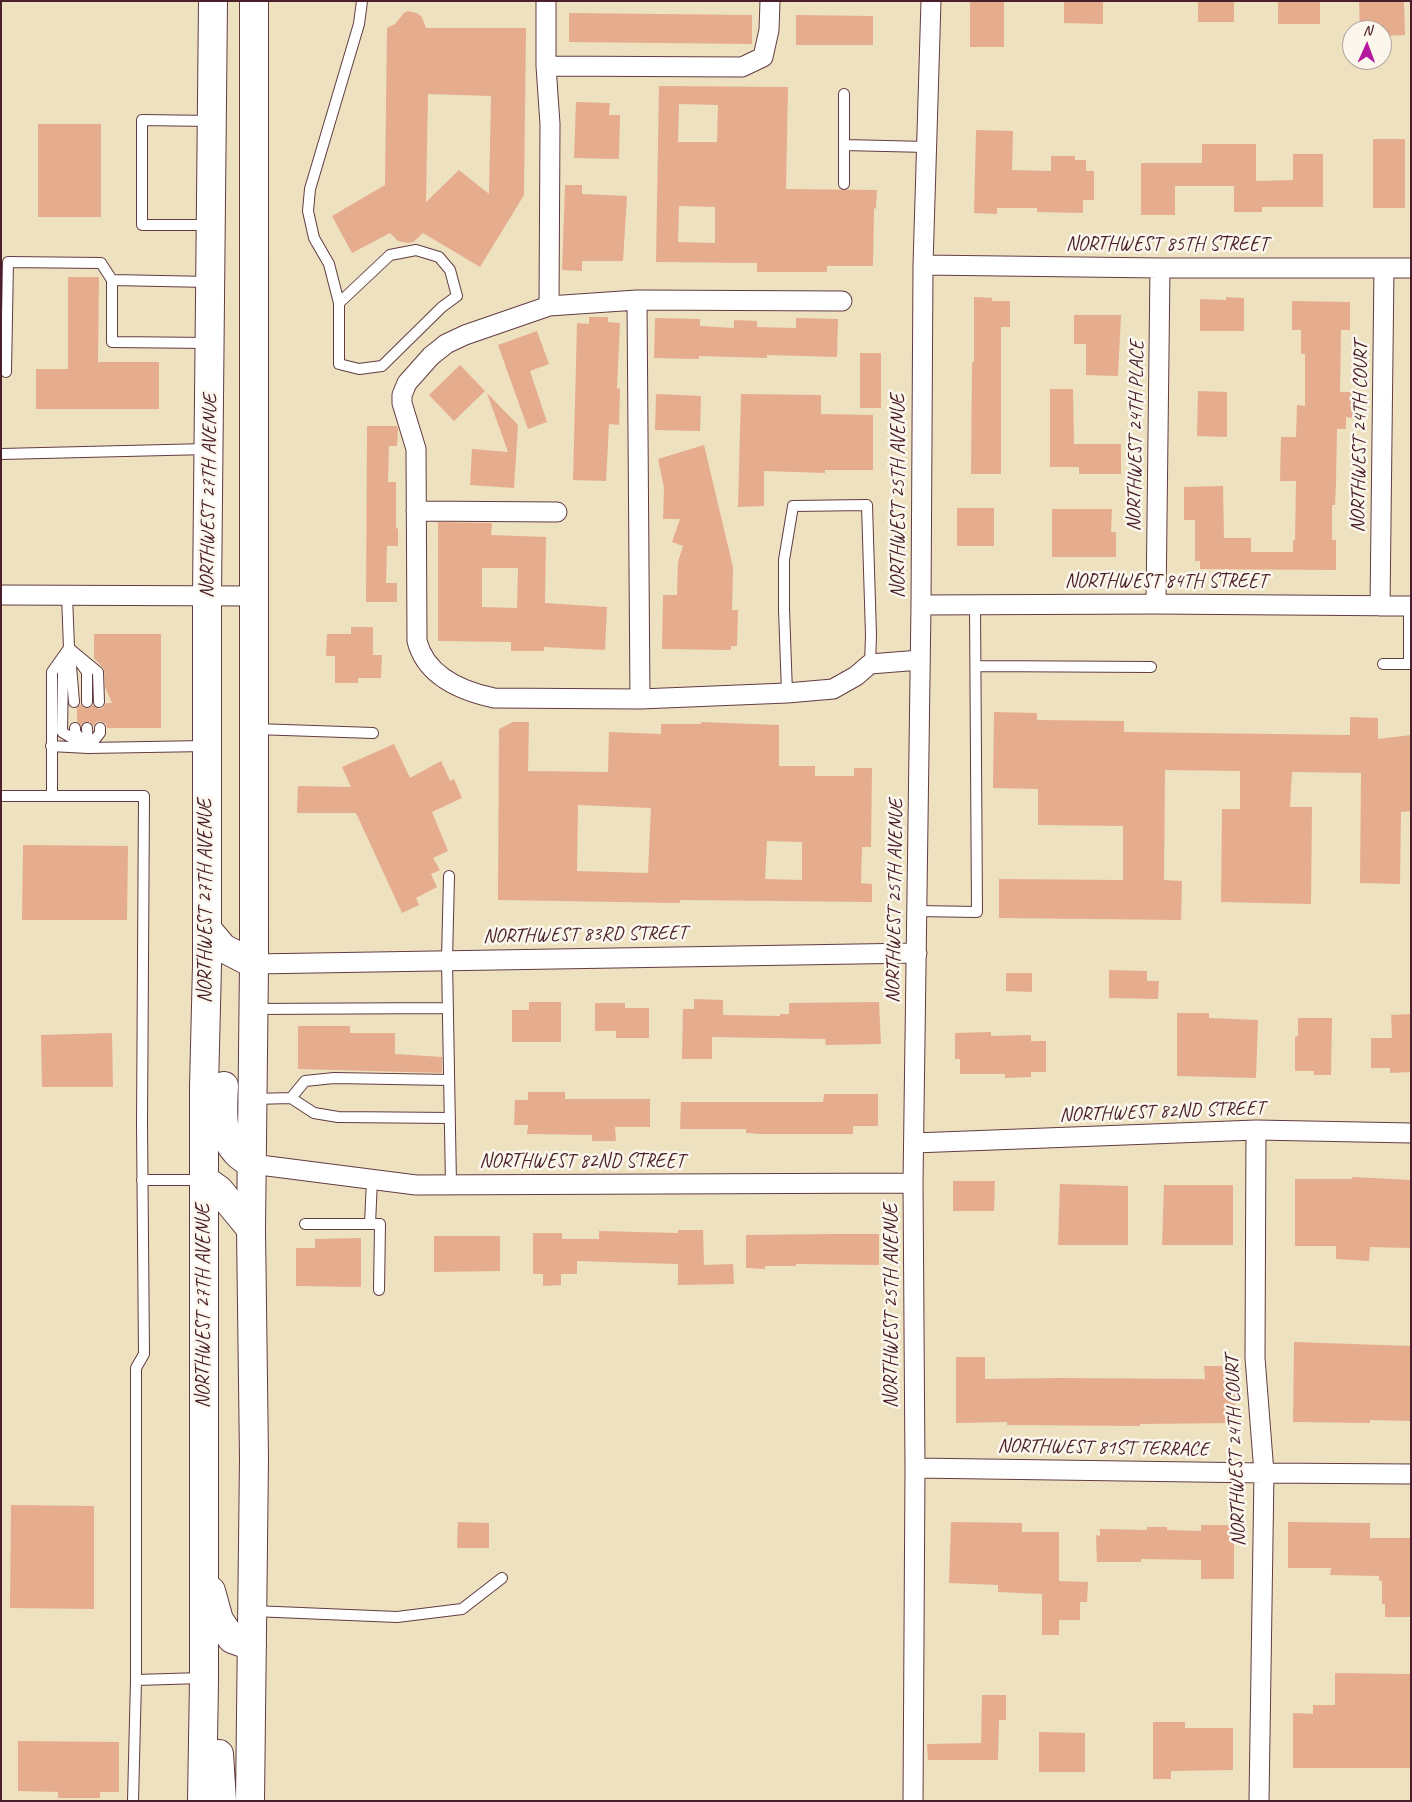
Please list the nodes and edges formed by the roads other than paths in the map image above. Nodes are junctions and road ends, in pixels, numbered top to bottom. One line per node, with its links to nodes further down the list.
1 (213, 1): 9 (main road, NORTHWEST 27TH AVENUE)
2 (254, 1): 33 (main road)
3 (362, 1): 22 (lane)
4 (546, 1): 7 (street)
5 (770, 1): 7 (street)
6 (932, 1): 11 (street, NORTHWEST 25TH AVENUE)
7 (546, 66): 23 (street)
8 (844, 94): 10 (lane)
9 (212, 121): 13 (main road, NORTHWEST 27TH AVENUE); 13 (lane)
10 (844, 145): 11 (lane); 12 (lane)
11 (927, 147): 14 (street, NORTHWEST 25TH AVENUE)
12 (844, 184)
13 (211, 226): 19 (main road, NORTHWEST 27TH AVENUE)
14 (923, 265): 15 (street, NORTHWEST 85TH STREET); 35 (street, NORTHWEST 25TH AVENUE)
15 (1160, 268): 16 (street, NORTHWEST 85TH STREET); 34 (street, NORTHWEST 24TH PLACE)
16 (1384, 268): 17 (street, NORTHWEST 85TH STREET); 37 (street, NORTHWEST 24TH COURT)
17 (1411, 268)
18 (112, 280): 19 (lane); 24 (lane); 25 (lane)
19 (211, 282): 24 (main road, NORTHWEST 27TH AVENUE)
20 (637, 300): 21 (street); 23 (street); 47 (street)
21 (842, 302)
22 (339, 303): 22 (lane)
23 (550, 306): 28 (street)
24 (210, 344): 26 (main road, NORTHWEST 27TH AVENUE)
25 (6, 372)
26 (209, 449): 27 (lane); 32 (main road, NORTHWEST 27TH AVENUE)
27 (1, 454)
28 (416, 511): 29 (street); 47 (street)
29 (557, 512)
30 (1, 595): 31 (street)
31 (66, 595): 32 (street); 39 (lane)
32 (207, 596): 33 (street); 57 (main road, NORTHWEST 27TH AVENUE)
33 (253, 596): 54 (main road)
34 (1156, 604): 36 (street, NORTHWEST 84TH STREET); 37 (street, NORTHWEST 84TH STREET)
35 (921, 605): 36 (street, NORTHWEST 84TH STREET); 40 (street, NORTHWEST 25TH AVENUE)
36 (975, 605): 44 (lane)
37 (1380, 606): 38 (street, NORTHWEST 84TH STREET)
38 (1410, 606): 43 (lane)
39 (70, 648): 48 (lane); 49 (lane); 50 (lane); 56 (lane); 58 (lane)
40 (920, 660): 41 (street); 62 (street, NORTHWEST 25TH AVENUE)
41 (870, 664): 46 (street); 46 (lane)
42 (1383, 664): 43 (lane)
43 (1410, 664)
44 (976, 666): 45 (lane); 62 (lane)
45 (1151, 666)
46 (787, 693): 47 (street)
47 (640, 699)
48 (74, 702)
49 (87, 702)
50 (99, 702)
51 (75, 728): 58 (lane)
52 (87, 728): 58 (lane)
53 (100, 728): 58 (lane)
54 (254, 729): 55 (lane); 66 (main road)
55 (374, 734)
56 (51, 746): 58 (lane); 60 (lane)
57 (207, 746): 58 (lane); 63 (main road, NORTHWEST 27TH AVENUE)
58 (88, 748)
59 (1, 796): 60 (lane)
60 (52, 796): 78 (lane)
61 (448, 876): 65 (lane)
62 (917, 911): 64 (street, NORTHWEST 25TH AVENUE)
63 (207, 929): 66 (main road); 67 (main road, NORTHWEST 27TH AVENUE)
64 (917, 953): 65 (street, NORTHWEST 83RD STREET); 76 (street, NORTHWEST 25TH AVENUE)
65 (447, 960): 66 (street, NORTHWEST 83RD STREET); 68 (lane)
66 (254, 964): 69 (main road)
67 (206, 986): 77 (main road); 79 (main road, NORTHWEST 27TH AVENUE)
68 (448, 1008): 69 (lane); 70 (lane)
69 (254, 1009): 72 (main road)
70 (449, 1080): 71 (lane); 73 (lane)
71 (292, 1098): 72 (lane); 73 (lane)
72 (254, 1099): 77 (main road)
73 (450, 1118): 82 (lane)
74 (1256, 1130): 75 (street, NORTHWEST 82ND STREET); 76 (street, NORTHWEST 82ND STREET); 88 (street, NORTHWEST 24TH COURT)
75 (1411, 1133)
76 (914, 1143): 81 (street, NORTHWEST 25TH AVENUE)
77 (252, 1164): 80 (street, NORTHWEST 82ND STREET); 85 (main road)
78 (142, 1180): 79 (lane); 94 (lane)
79 (204, 1180): 85 (main road); 90 (main road, NORTHWEST 27TH AVENUE)
80 (372, 1180): 82 (street, NORTHWEST 82ND STREET); 84 (lane)
81 (913, 1183): 82 (street, NORTHWEST 82ND STREET); 87 (street, NORTHWEST 25TH AVENUE)
82 (451, 1184)
83 (305, 1224): 84 (lane)
84 (370, 1224): 86 (lane)
85 (251, 1228): 92 (main road)
86 (380, 1290)
87 (915, 1468): 88 (street, NORTHWEST 81ST TERRACE); 100 (street, NORTHWEST 25TH AVENUE)
88 (1264, 1474): 89 (street, NORTHWEST 81ST TERRACE); 101 (street, NORTHWEST 24TH COURT)
89 (1411, 1474)
90 (204, 1568): 93 (main road); 95 (main road, NORTHWEST 27TH AVENUE)
91 (502, 1578): 92 (lane)
92 (252, 1611): 93 (main road)
93 (252, 1646): 99 (main road)
94 (136, 1680): 95 (lane); 96 (lane)
95 (203, 1684): 97 (main road, NORTHWEST 27TH AVENUE); 98 (main road)
96 (133, 1801)
97 (202, 1801)
98 (222, 1801)
99 (250, 1801)
100 (913, 1801)
101 (1259, 1801)

